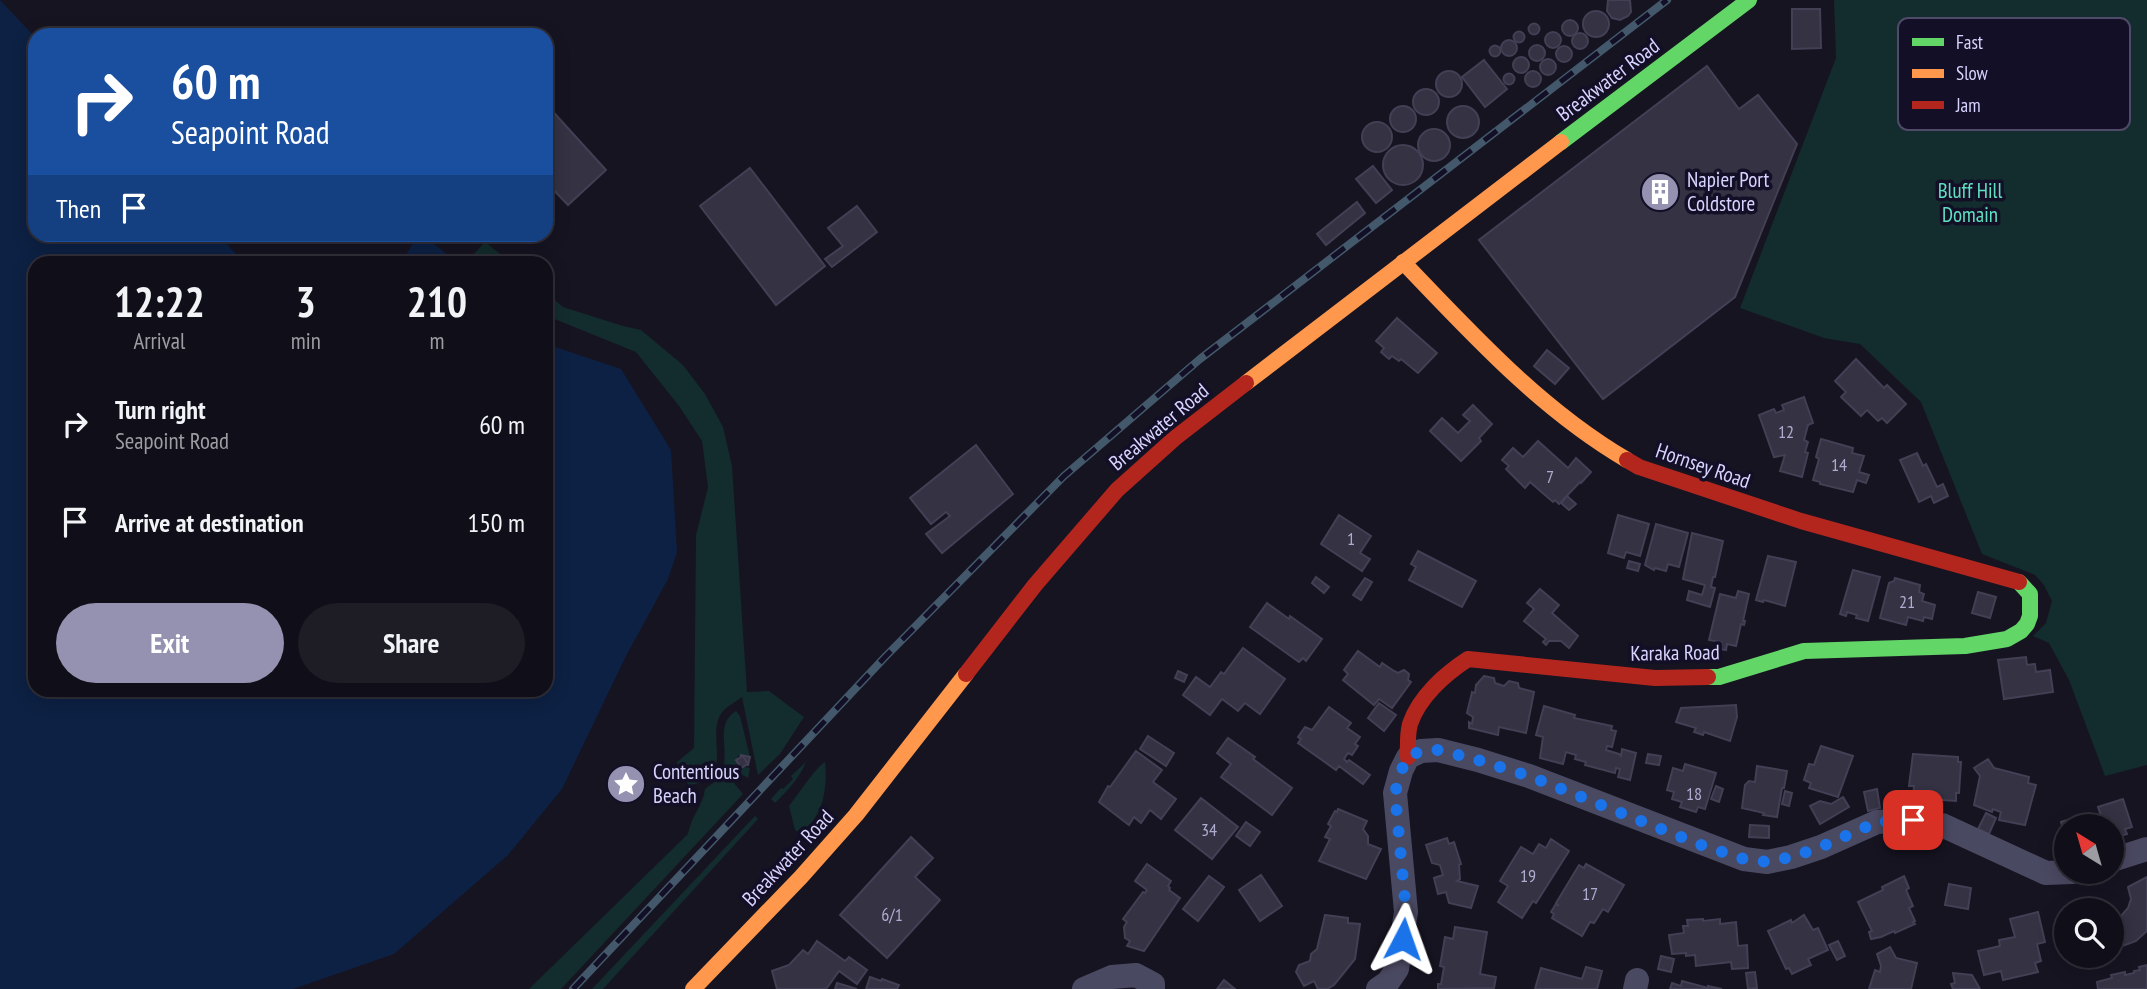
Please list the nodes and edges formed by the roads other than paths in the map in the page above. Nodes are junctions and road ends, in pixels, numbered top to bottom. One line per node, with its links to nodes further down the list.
1 (1749, 0): 2 (main road, Breakwater Road)
2 (1403, 262): 3 (main road, Hornsey Road); 8 (main road, Breakwater Road)
3 (2031, 616): 4 (main road, Karaka Road)
4 (1408, 757): 7 (street); 11 (street)
5 (2147, 849): 6 (street)
6 (2124, 856)
7 (2054, 873)
8 (693, 989)
9 (1084, 989): 10 (street)
10 (1153, 989)
11 (1378, 989)

